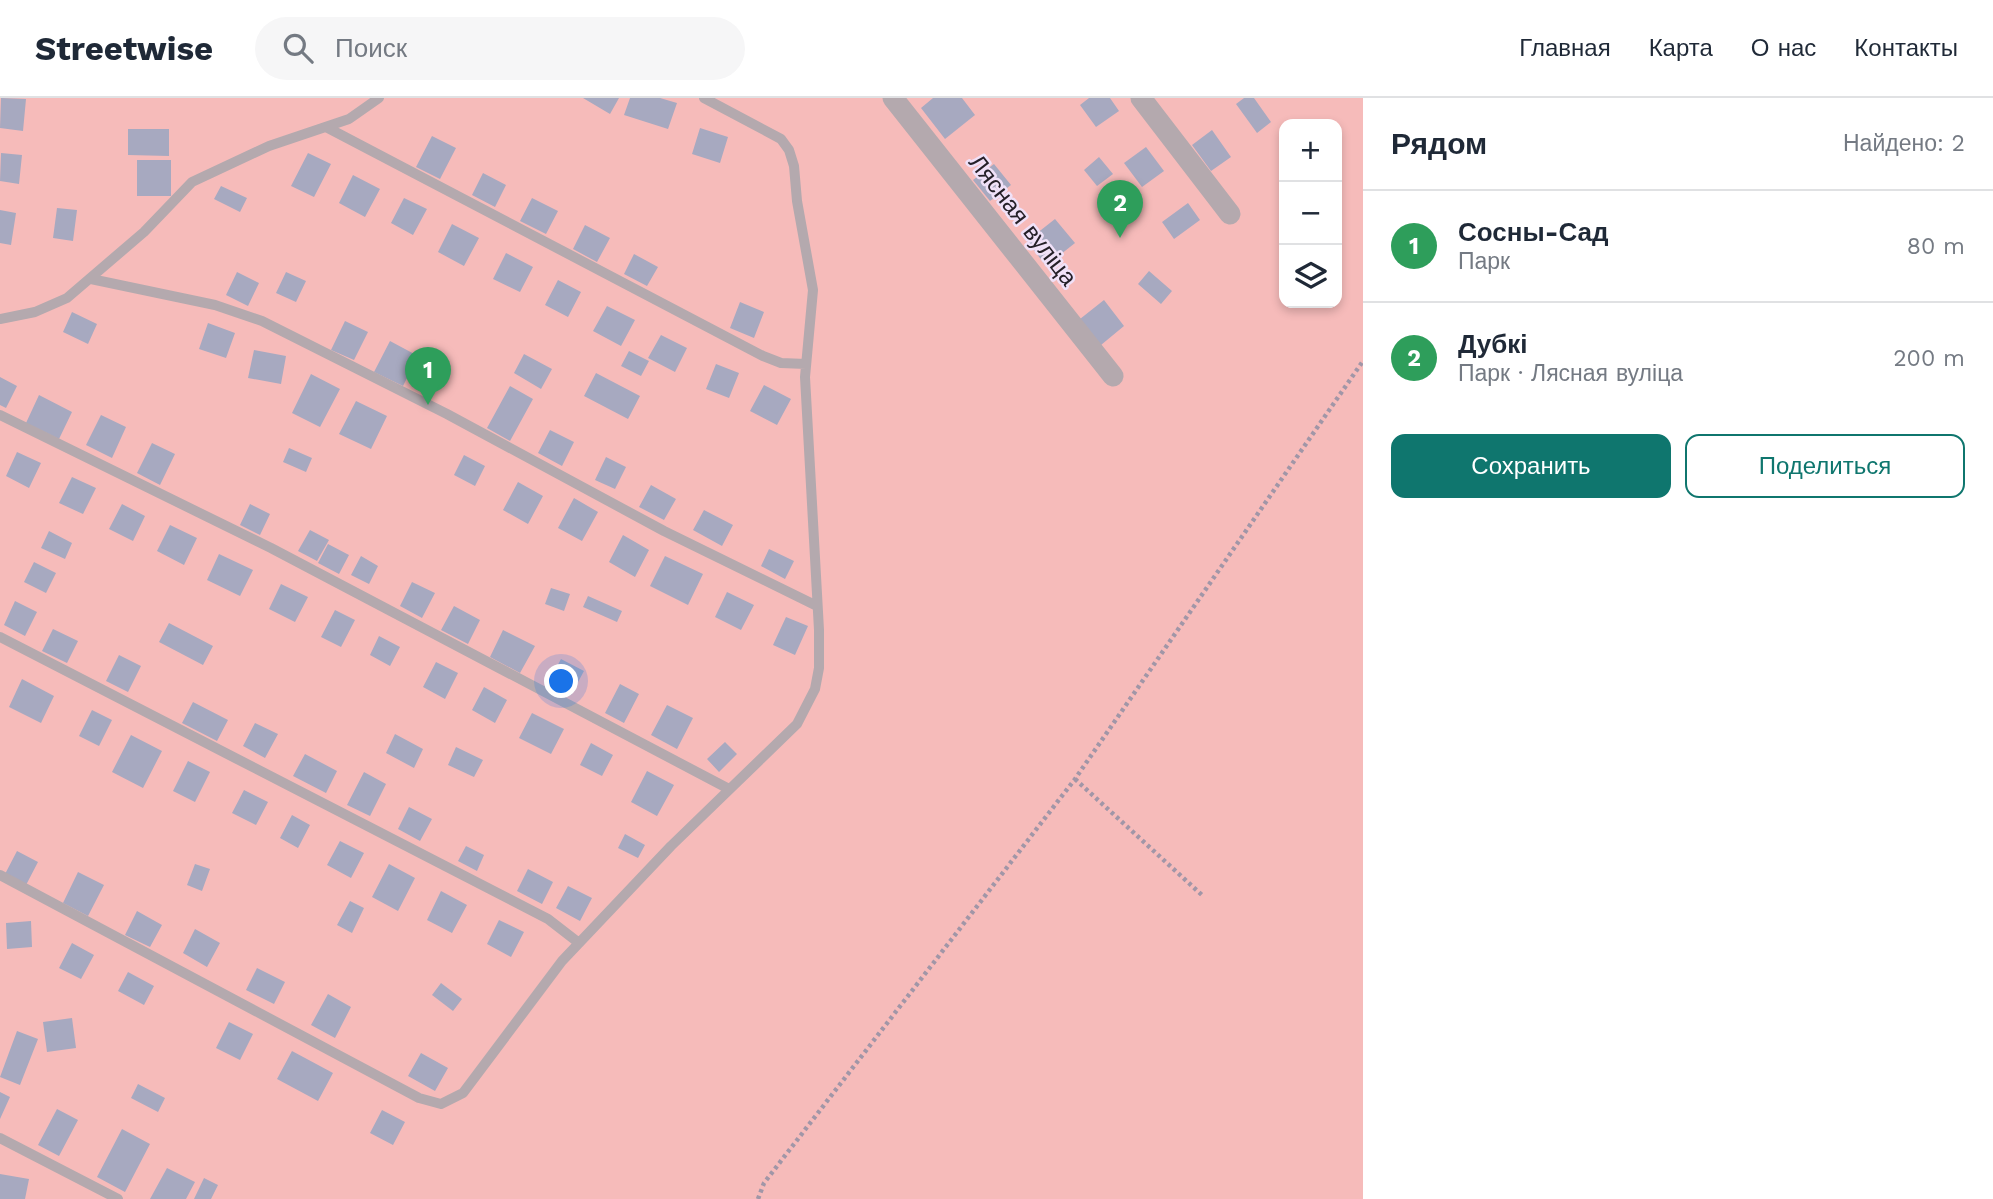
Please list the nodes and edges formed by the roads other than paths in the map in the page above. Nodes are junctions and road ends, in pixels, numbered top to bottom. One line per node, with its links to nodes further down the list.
1 (379, 98): 5 (lane)
2 (704, 98): 9 (lane)
3 (892, 98): 10 (street, Лясная вуліца)
4 (1141, 98): 6 (street)
5 (326, 127): 7 (lane); 9 (lane)
6 (1230, 214)
7 (91, 279): 8 (lane); 12 (lane)
8 (0, 319)
9 (806, 364): 12 (lane)
10 (1113, 376)
11 (0, 415): 14 (lane)
12 (817, 606): 14 (lane)
13 (0, 637): 16 (lane)
14 (729, 789): 16 (lane)
15 (0, 875): 16 (lane)
16 (579, 943)
17 (0, 1138): 18 (lane)
18 (118, 1199)

